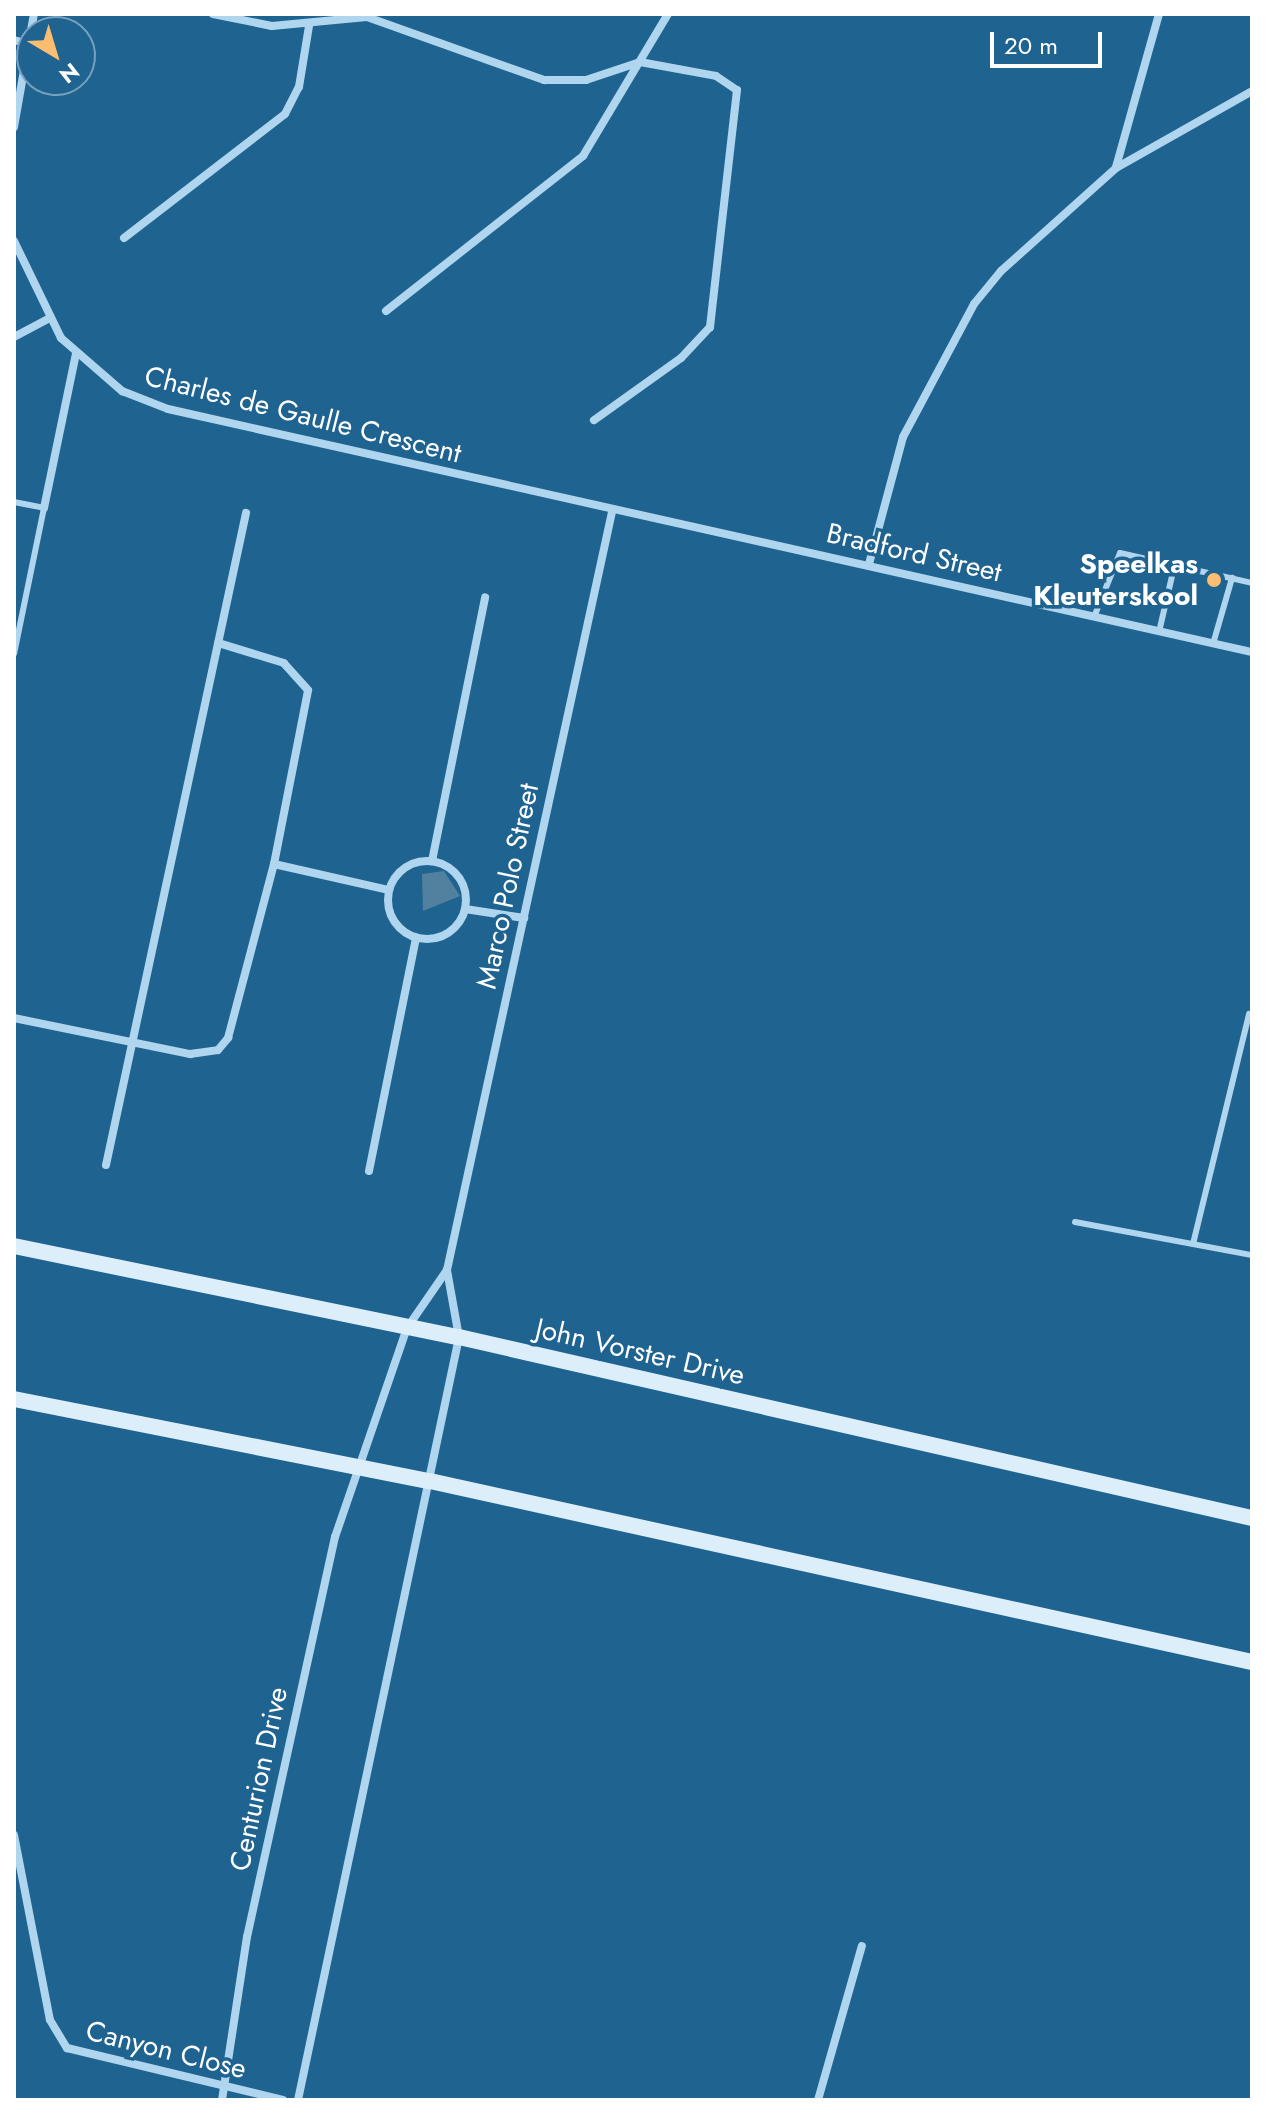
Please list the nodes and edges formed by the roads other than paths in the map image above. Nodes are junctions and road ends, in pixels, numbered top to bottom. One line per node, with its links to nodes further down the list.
1 (213, 14): 6 (street)
2 (398, 14): 5 (street)
3 (668, 14): 7 (street)
4 (1159, 14): 11 (street)
5 (394, 24): 6 (street); 7 (street)
6 (309, 26): 12 (street)
7 (640, 62): 14 (street); 18 (street)
8 (1252, 91): 11 (street)
9 (19, 96): 10 (street)
10 (14, 127)
11 (1116, 168): 24 (street)
12 (124, 238)
13 (14, 241): 15 (street, Charles de Gaulle Crescent)
14 (386, 311)
15 (49, 318): 16 (street); 17 (street, Charles de Gaulle Crescent)
16 (14, 337)
17 (76, 353): 20 (street); 21 (street, Charles de Gaulle Crescent)
18 (594, 420)
19 (14, 502): 20 (lane)
20 (44, 508): 29 (lane)
21 (612, 512): 24 (street, Bradford Street); 40 (street, Marco Polo Street)
22 (246, 513): 32 (street)
23 (1175, 563): 25 (lane); 30 (lane); 31 (lane)
24 (869, 564): 30 (street, Bradford Street)
25 (1232, 578): 26 (lane); 33 (lane)
26 (1252, 583)
27 (485, 597): 36 (street)
28 (14, 608): 29 (lane)
29 (23, 610): 35 (lane)
30 (1094, 617): 31 (street, Bradford Street)
31 (1159, 632): 33 (street, Bradford Street)
32 (218, 643): 37 (street); 44 (street)
33 (1213, 644): 34 (street, Bradford Street)
34 (1252, 652)
35 (14, 654)
36 (432, 861): 38 (street); 39 (street)
37 (274, 864): 38 (street); 44 (street)
38 (388, 890): 41 (street)
39 (465, 909): 40 (street); 41 (street)
40 (524, 918): 51 (street, Marco Polo Street)
41 (416, 938): 46 (street)
42 (1249, 1014): 48 (lane)
43 (14, 1018): 44 (street)
44 (133, 1042): 45 (street)
45 (106, 1165)
46 (369, 1171)
47 (1075, 1222): 48 (lane)
48 (1193, 1244): 50 (lane)
49 (14, 1246): 52 (main road, John Vorster Drive)
50 (1252, 1255)
51 (447, 1270): 52 (street, Marco Polo Street); 53 (street, Marco Polo Street)
52 (407, 1328): 53 (main road, John Vorster Drive); 55 (street, Centurion Drive)
53 (459, 1337): 56 (street); 57 (main road, John Vorster Drive)
54 (14, 1399): 55 (main road)
55 (355, 1469): 56 (main road); 61 (street, Centurion Drive)
56 (430, 1481): 58 (main road); 64 (street)
57 (1252, 1518)
58 (1252, 1662)
59 (14, 1835): 61 (street, Canyon Close)
60 (862, 1946): 65 (street)
61 (220, 2086): 62 (street, Centurion Drive); 63 (street, Canyon Close)
62 (222, 2100)
63 (283, 2100)
64 (298, 2100)
65 (818, 2100)

